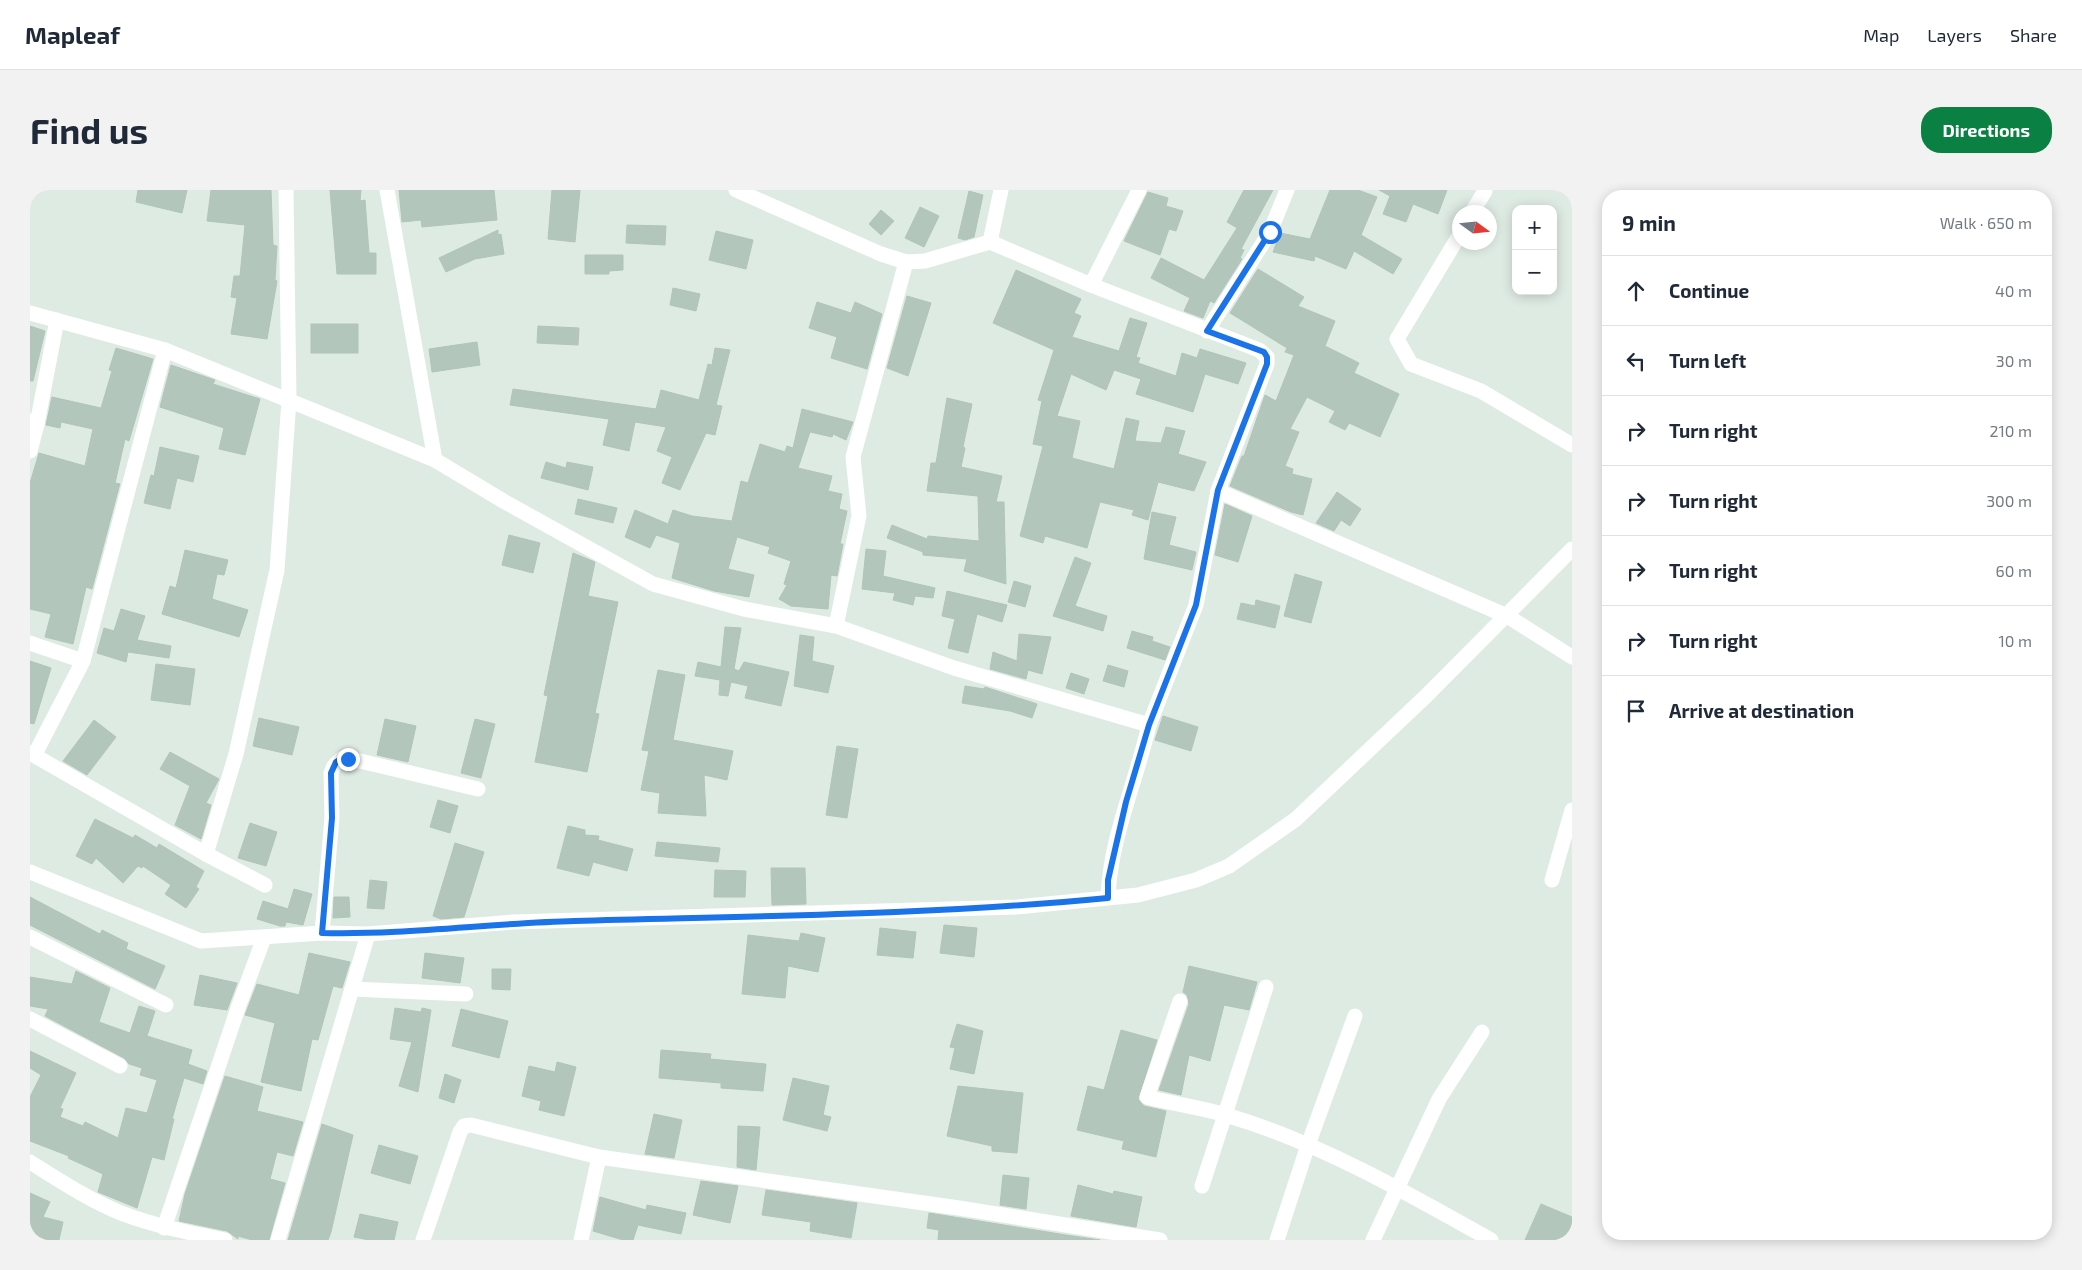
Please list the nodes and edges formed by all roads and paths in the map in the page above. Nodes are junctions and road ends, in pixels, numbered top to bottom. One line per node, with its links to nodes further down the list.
1 (286, 190): 17 (street)
2 (387, 190): 21 (street)
3 (736, 190): 11 (street)
4 (1001, 190): 9 (street)
5 (1139, 190): 12 (street)
6 (1287, 190): 15 (street)
7 (1485, 191): 8 (street)
8 (1476, 205)
9 (990, 242): 11 (street); 12 (street)
10 (1452, 247): 19 (street)
11 (906, 262): 25 (street)
12 (1091, 285): 15 (street)
13 (30, 313): 14 (street)
14 (57, 320): 16 (street); 18 (street)
15 (1207, 331): 22 (street)
16 (165, 350): 17 (street); 28 (street)
17 (290, 400): 21 (street); 33 (street)
18 (34, 422): 20 (street)
19 (1572, 445)
20 (30, 451)
21 (435, 460): 25 (street)
22 (1218, 490): 24 (street); 29 (street)
23 (1572, 549): 24 (street)
24 (1507, 616): 27 (street); 37 (street)
25 (836, 626): 29 (street)
26 (30, 643): 28 (street)
27 (1572, 657)
28 (84, 661): 30 (street)
29 (1149, 725): 37 (street)
30 (32, 754): 33 (street)
31 (478, 789): 38 (street)
32 (1572, 810): 35 (street)
33 (206, 854): 36 (street)
34 (30, 872): 41 (street)
35 (1552, 880)
36 (265, 885)
37 (1108, 898): 39 (street)
38 (322, 933): 39 (street); 41 (street)
39 (368, 934): 43 (street)
40 (30, 936): 46 (street)
41 (264, 938): 57 (street)
42 (1266, 987): 51 (street)
43 (352, 989): 44 (street); 59 (street)
44 (466, 994)
45 (1180, 1001): 51 (street)
46 (166, 1004)
47 (1354, 1016): 52 (street)
48 (30, 1019): 50 (street)
49 (1482, 1032): 56 (street)
50 (120, 1066)
51 (1225, 1114): 52 (street); 55 (street)
52 (1308, 1145): 56 (street); 63 (street)
53 (599, 1157): 60 (street); 61 (street); 62 (street)
54 (30, 1162): 57 (street)
55 (1202, 1186)
56 (1397, 1187): 64 (street); 65 (street)
57 (164, 1228): 58 (street)
58 (225, 1240)
59 (278, 1240)
60 (423, 1240)
61 (581, 1240)
62 (1160, 1240)
63 (1277, 1240)
64 (1373, 1240)
65 (1491, 1240)

